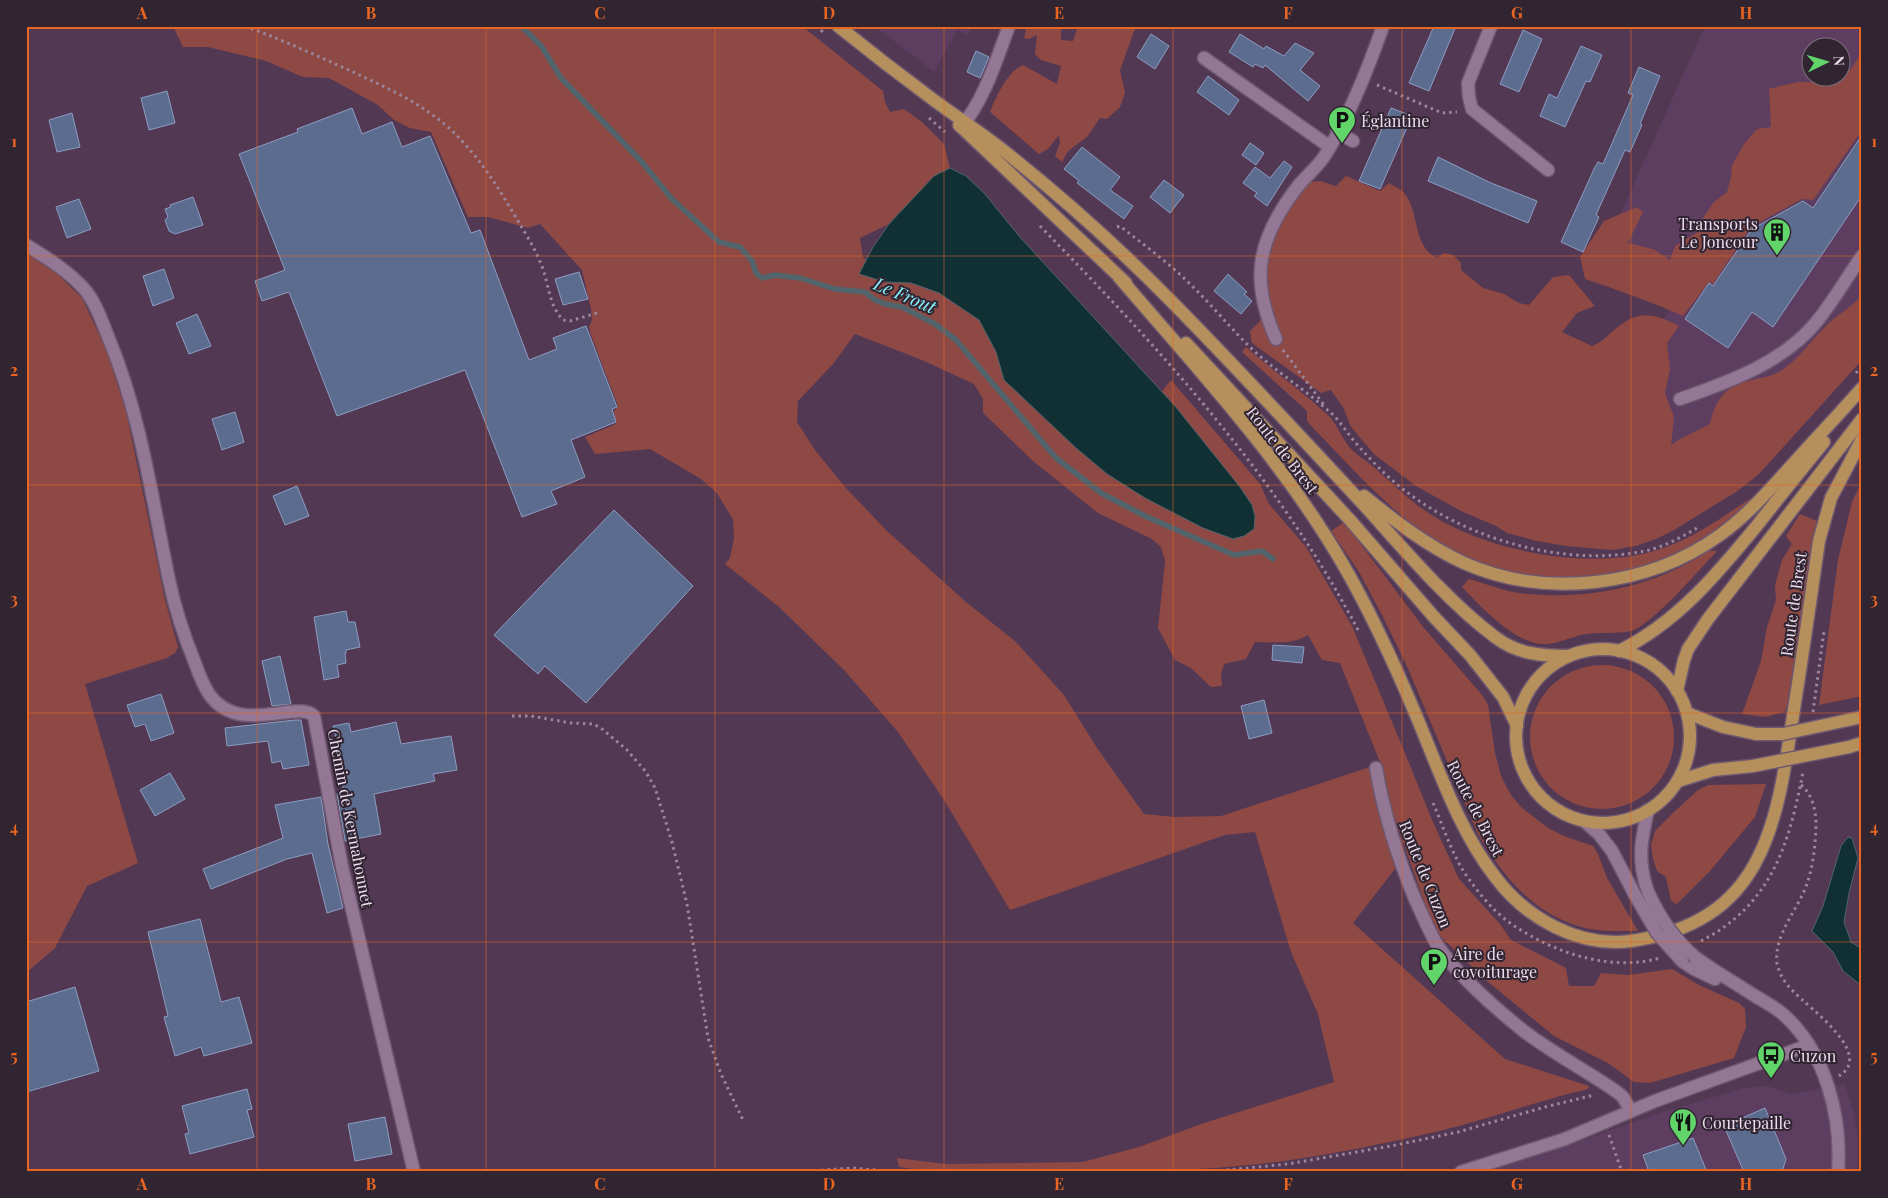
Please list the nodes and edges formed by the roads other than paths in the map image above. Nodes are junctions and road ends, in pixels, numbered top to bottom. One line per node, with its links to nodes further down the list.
1 (838, 26): 6 (main road, Route de Brest)
2 (1009, 26): 6 (street)
3 (1384, 26): 7 (street)
4 (1491, 26): 10 (street)
5 (1204, 58): 9 (street)
6 (964, 124): 13 (main road, Route de Brest); 20 (main road, Route de Brest)
7 (1337, 132): 8 (street); 9 (street)
8 (1353, 141)
9 (1330, 147): 14 (street)
10 (1548, 170)
11 (26, 245): 35 (street, Chemin de Kermahonnet)
12 (1862, 256): 17 (street)
13 (1119, 277): 19 (main road, Route de Brest); 26 (main road, Route de Brest)
14 (1276, 340)
15 (1862, 388): 20 (main road, Route de Brest)
16 (1862, 393): 21 (main road)
17 (1680, 399)
18 (1862, 419): 23 (main road)
19 (1862, 439)
20 (1328, 466): 22 (main road, Route de Brest)
21 (1619, 651): 22 (main road); 23 (main road)
22 (1569, 656): 26 (main road)
23 (1677, 690): 24 (main road)
24 (1687, 713): 25 (main road, bridge); 29 (main road)
25 (1862, 717)
26 (1517, 726): 31 (main road)
27 (1862, 744): 29 (main road, bridge)
28 (1376, 768): 34 (street, Route de Cuzon)
29 (1678, 780): 30 (main road)
30 (1648, 810): 31 (main road); 32 (street, bridge)
31 (1584, 821): 32 (street, bridge)
32 (1690, 954): 33 (street)
33 (1809, 1045): 34 (street); 37 (street)
34 (1632, 1111): 36 (street)
35 (414, 1172)
36 (1462, 1172)
37 (1838, 1172)

